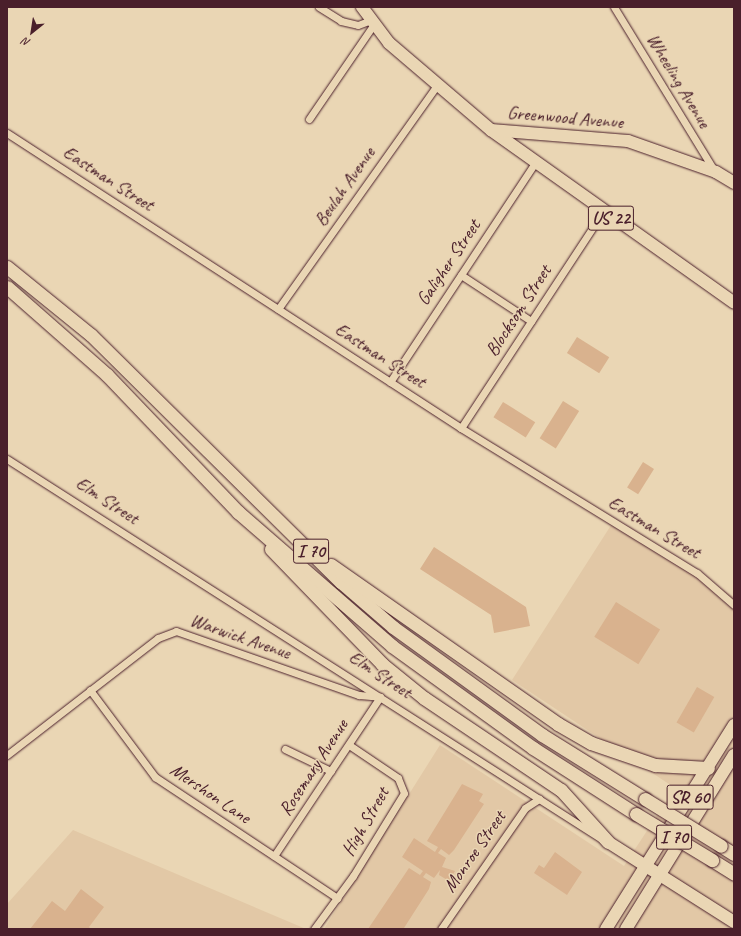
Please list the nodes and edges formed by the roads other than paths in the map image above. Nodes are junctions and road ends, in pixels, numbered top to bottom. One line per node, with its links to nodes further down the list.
1 (319, 7): 4 (street)
2 (362, 7): 4 (main road, Greenwood Avenue / US 22)
3 (614, 7): 10 (street, Wheeling Avenue)
4 (372, 22): 5 (main road, Greenwood Avenue / US 22); 6 (street)
5 (438, 84): 7 (main road, Greenwood Avenue / US 22); 17 (street, Beulah Avenue)
6 (309, 119)
7 (491, 130): 9 (main road, US 22); 10 (main road, Greenwood Avenue)
8 (7, 133): 17 (street, Eastman Street)
9 (535, 163): 12 (main road, US 22); 14 (street, Galigher Street)
10 (716, 172): 11 (main road, Greenwood Avenue)
11 (734, 183)
12 (603, 212): 16 (main road, US 22); 18 (street, Blocksom Street)
13 (7, 267): 23 (highway, I 70)
14 (461, 275): 18 (street); 19 (street, Galigher Street)
15 (7, 287): 22 (highway, I 70)
16 (734, 303)
17 (278, 309): 19 (street, Eastman Street)
18 (531, 321): 20 (street, Blocksom Street)
19 (390, 382): 20 (street, Eastman Street)
20 (461, 428): 24 (street, Eastman Street)
21 (7, 459): 26 (street, Elm Street)
22 (238, 512): 36 (highway); 40 (highway, I 70, bridge)
23 (312, 552): 32 (highway); 37 (highway, I 70, bridge)
24 (734, 605)
25 (90, 690): 26 (street, Warwick Avenue); 30 (street, Warwick Avenue); 38 (street, Mershon Lane)
26 (380, 697): 28 (street, Rosemary Avenue); 35 (street, Elm Street)
27 (734, 725): 32 (main road, SR 60)
28 (349, 745): 33 (street, Rosemary Avenue); 42 (street, High Street)
29 (285, 749): 33 (street)
30 (7, 755)
31 (734, 755): 34 (main road, SR 60)
32 (708, 768): 34 (main road); 39 (main road, SR 60)
33 (331, 771): 38 (street, Rosemary Avenue)
34 (730, 771): 41 (main road, SR 60)
35 (539, 799): 36 (street, Elm Street); 45 (street, Monroe Street)
36 (608, 842): 39 (main road, Elm Street)
37 (734, 854)
38 (274, 856): 42 (street, Mershon Lane)
39 (646, 868): 41 (main road, Elm Street); 46 (main road, SR 60)
40 (734, 874)
41 (660, 876): 43 (main road, Elm Street); 47 (main road, SR 60)
42 (337, 898): 44 (street, High Street)
43 (734, 922)
44 (314, 929)
45 (441, 929)
46 (606, 929)
47 (626, 929)

